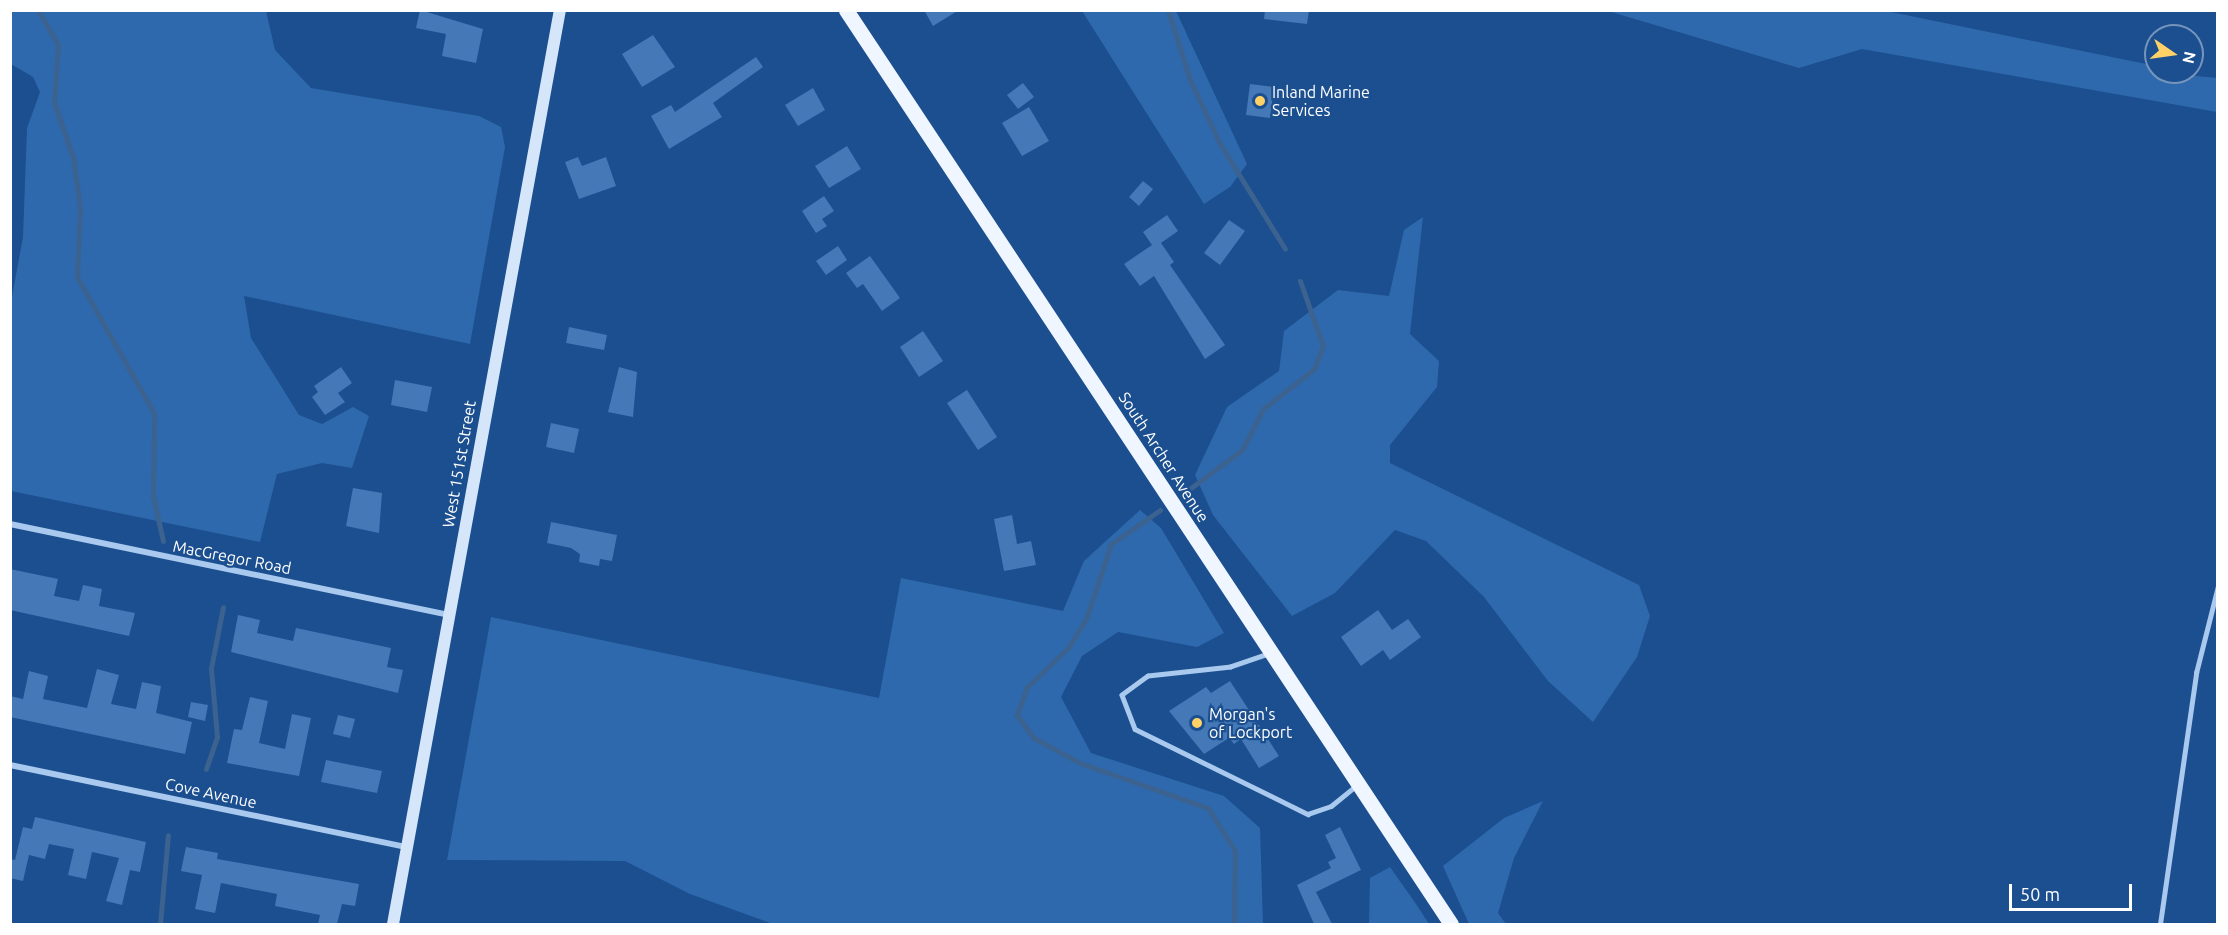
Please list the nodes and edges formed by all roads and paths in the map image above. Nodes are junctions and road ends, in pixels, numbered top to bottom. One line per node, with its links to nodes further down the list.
1 (560, 10): 5 (street, West 151st Street)
2 (846, 10): 6 (main road, South Archer Avenue)
3 (10, 524): 5 (street, MacGregor Road)
4 (2217, 586): 12 (lane)
5 (449, 615): 9 (street, West 151st Street)
6 (1270, 653): 8 (main road, South Archer Avenue); 8 (lane)
7 (10, 765): 9 (street, Cove Avenue)
8 (1358, 784): 11 (main road, South Archer Avenue)
9 (407, 847): 10 (street, West 151st Street)
10 (393, 924)
11 (1451, 924)
12 (2160, 924)

